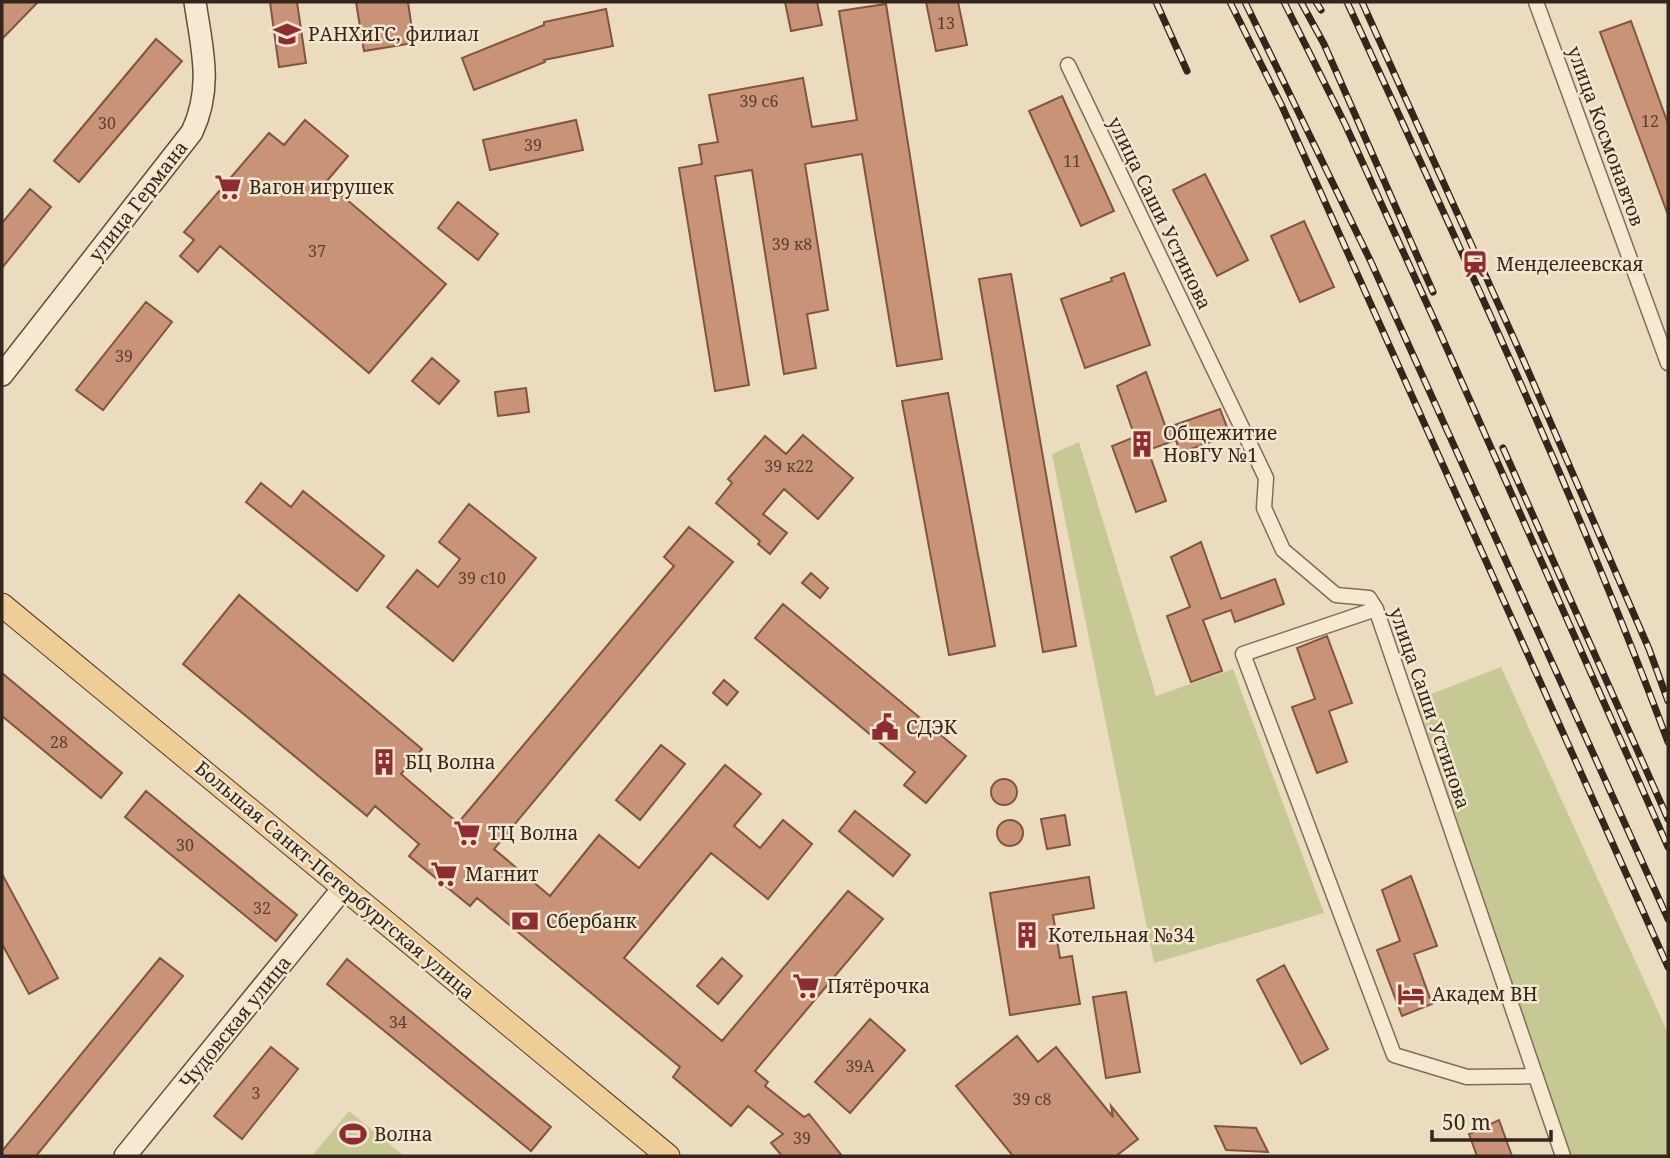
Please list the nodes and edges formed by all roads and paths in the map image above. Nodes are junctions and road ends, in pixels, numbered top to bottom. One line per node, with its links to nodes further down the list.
1 (195, 2): 5 (main road, улица Германа)
2 (1536, 2): 4 (street, улица Космонавтов)
3 (1068, 65): 7 (street, улица Саши Устинова)
4 (1668, 363)
5 (2, 375)
6 (2, 605): 8 (main road, Большая Санкт-Петербургская улица)
7 (1376, 610): 9 (street, улица Саши Устинова); 9 (street)
8 (344, 887): 10 (main road, Чудовская улица); 11 (main road, Большая Санкт-Петербургская улица)
9 (1536, 1076): 12 (street, улица Саши Устинова)
10 (125, 1156)
11 (668, 1156)
12 (1563, 1156)

